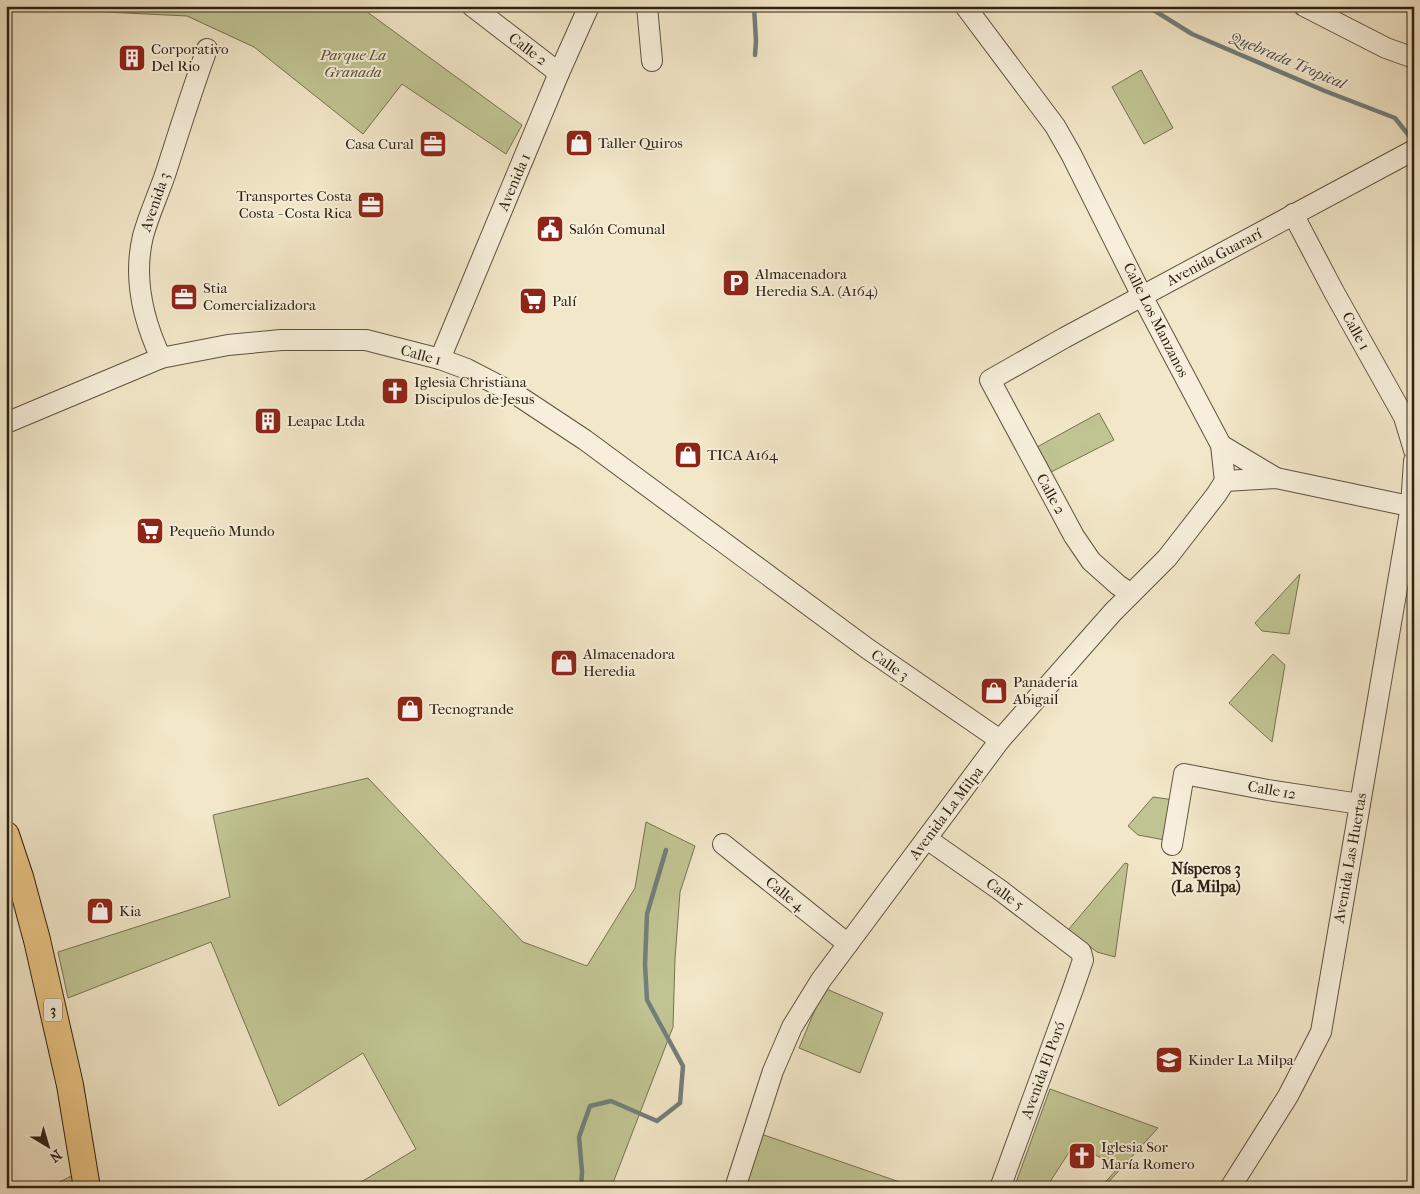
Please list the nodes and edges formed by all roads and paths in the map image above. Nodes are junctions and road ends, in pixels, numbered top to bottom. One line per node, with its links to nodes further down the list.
1 (472, 6): 9 (street, Calle 2)
2 (589, 6): 9 (street, Avenida 1)
3 (646, 6): 8 (street)
4 (965, 6): 12 (street, Calle Los Manzanos)
5 (1304, 6): 7 (street)
6 (207, 49): 13 (street, Avenida 3)
7 (1414, 58)
8 (652, 61)
9 (559, 73): 14 (street, Avenida 1)
10 (1409, 153): 11 (street, Avenida Guararí)
11 (1293, 214): 12 (street, Avenida Guararí); 18 (street, Calle 1)
12 (1142, 296): 15 (street, Avenida Guararí); 17 (street, Calle Los Manzanos)
13 (161, 358): 14 (street, Calle 1); 16 (street, Calle 1)
14 (440, 359): 23 (street, Calle 1)
15 (990, 380): 24 (street, Calle 2)
16 (6, 423)
17 (1221, 446): 20 (street); 21 (street, Calle Los Manzanos)
18 (1414, 450)
19 (1414, 462): 22 (street)
20 (1276, 478): 21 (street); 22 (street)
21 (1225, 481): 24 (street, Avenida La Milpa)
22 (1412, 506): 26 (street, Avenida Las Huertas)
23 (782, 585): 25 (street, Calle 3)
24 (1130, 593): 25 (street, Avenida La Milpa)
25 (1000, 740): 28 (street, Avenida La Milpa)
26 (1360, 804): 30 (street, Calle 12); 36 (street, Avenida Las Huertas)
27 (6, 835): 33 (main road, 3)
28 (927, 839): 31 (street, Avenida La Milpa); 32 (street, Calle 5)
29 (722, 844): 31 (street, Calle 4)
30 (1172, 845)
31 (848, 944): 34 (street, Avenida La Milpa)
32 (1081, 952): 35 (street, Avenida El Poró)
33 (88, 1188)
34 (735, 1188)
35 (1000, 1188)
36 (1230, 1188)

